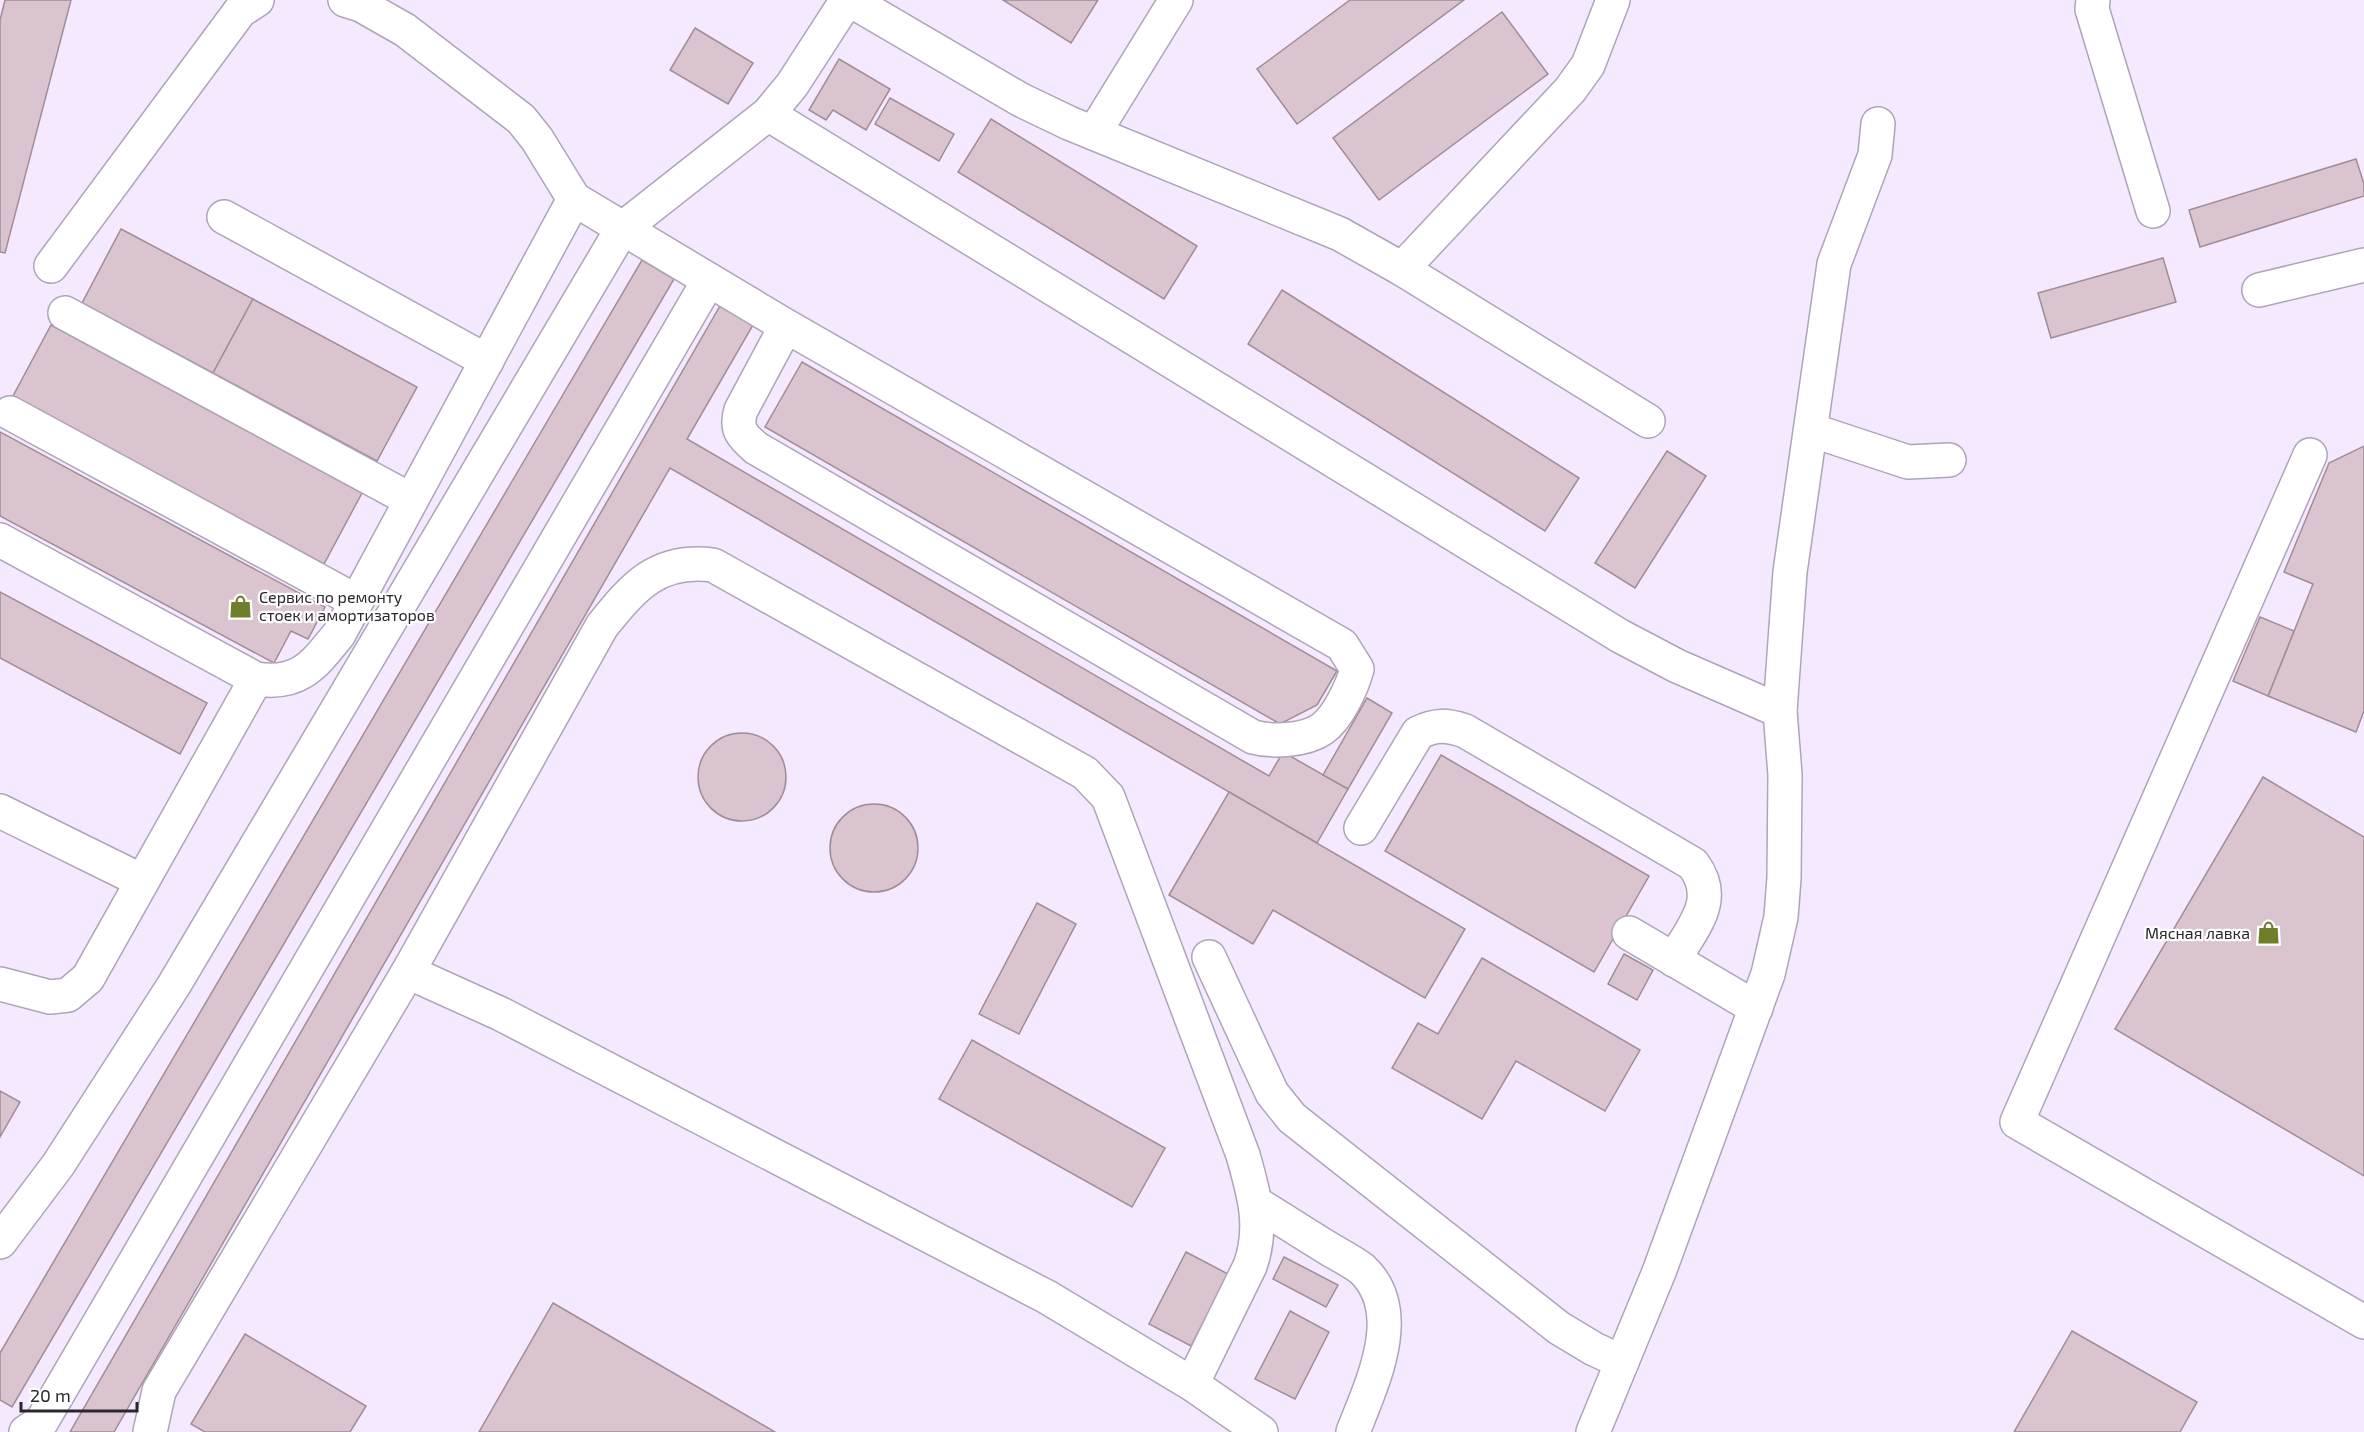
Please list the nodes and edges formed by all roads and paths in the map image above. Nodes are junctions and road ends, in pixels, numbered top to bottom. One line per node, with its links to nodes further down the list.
1 (256, 0): 15 (lane)
2 (345, 0): 10 (lane)
3 (848, 0): 7 (lane); 9 (lane)
4 (1176, 0): 9 (lane)
5 (1613, 0): 16 (lane)
6 (2093, 0): 11 (lane)
7 (768, 114): 13 (lane); 31 (lane)
8 (1878, 124): 24 (lane)
9 (1094, 133): 16 (lane)
10 (574, 199): 13 (lane); 21 (lane)
11 (2153, 211)
12 (224, 217): 21 (lane)
13 (622, 229): 17 (lane); 42 (lane)
14 (2364, 265): 18 (lane)
15 (51, 266)
16 (1402, 269): 23 (lane)
17 (708, 280): 20 (lane); 46 (lane)
18 (2259, 290)
19 (65, 313): 27 (lane)
20 (786, 326): 20 (lane)
21 (487, 361): 27 (lane)
22 (10, 413): 29 (lane)
23 (1648, 421)
24 (1811, 430): 26 (lane); 31 (lane)
25 (2310, 455): 43 (lane)
26 (1949, 460)
27 (411, 500): 29 (lane)
28 (0, 540): 30 (lane)
29 (356, 601): 30 (lane)
30 (256, 679): 34 (lane)
31 (1780, 711): 40 (lane)
32 (0, 811): 34 (lane)
33 (1361, 828): 37 (lane)
34 (142, 881): 39 (lane)
35 (1629, 933): 37 (lane)
36 (1209, 957): 44 (lane)
37 (1674, 960): 40 (lane)
38 (408, 972): 41 (lane); 45 (lane); 47 (lane)
39 (0, 984)
40 (1756, 1008): 44 (lane)
41 (1257, 1204): 45 (lane); 49 (lane)
42 (0, 1242)
43 (2360, 1312)
44 (1622, 1362): 50 (lane)
45 (1192, 1384): 48 (lane)
46 (26, 1432)
47 (150, 1432)
48 (1261, 1432)
49 (1353, 1432)
50 (1593, 1432)

